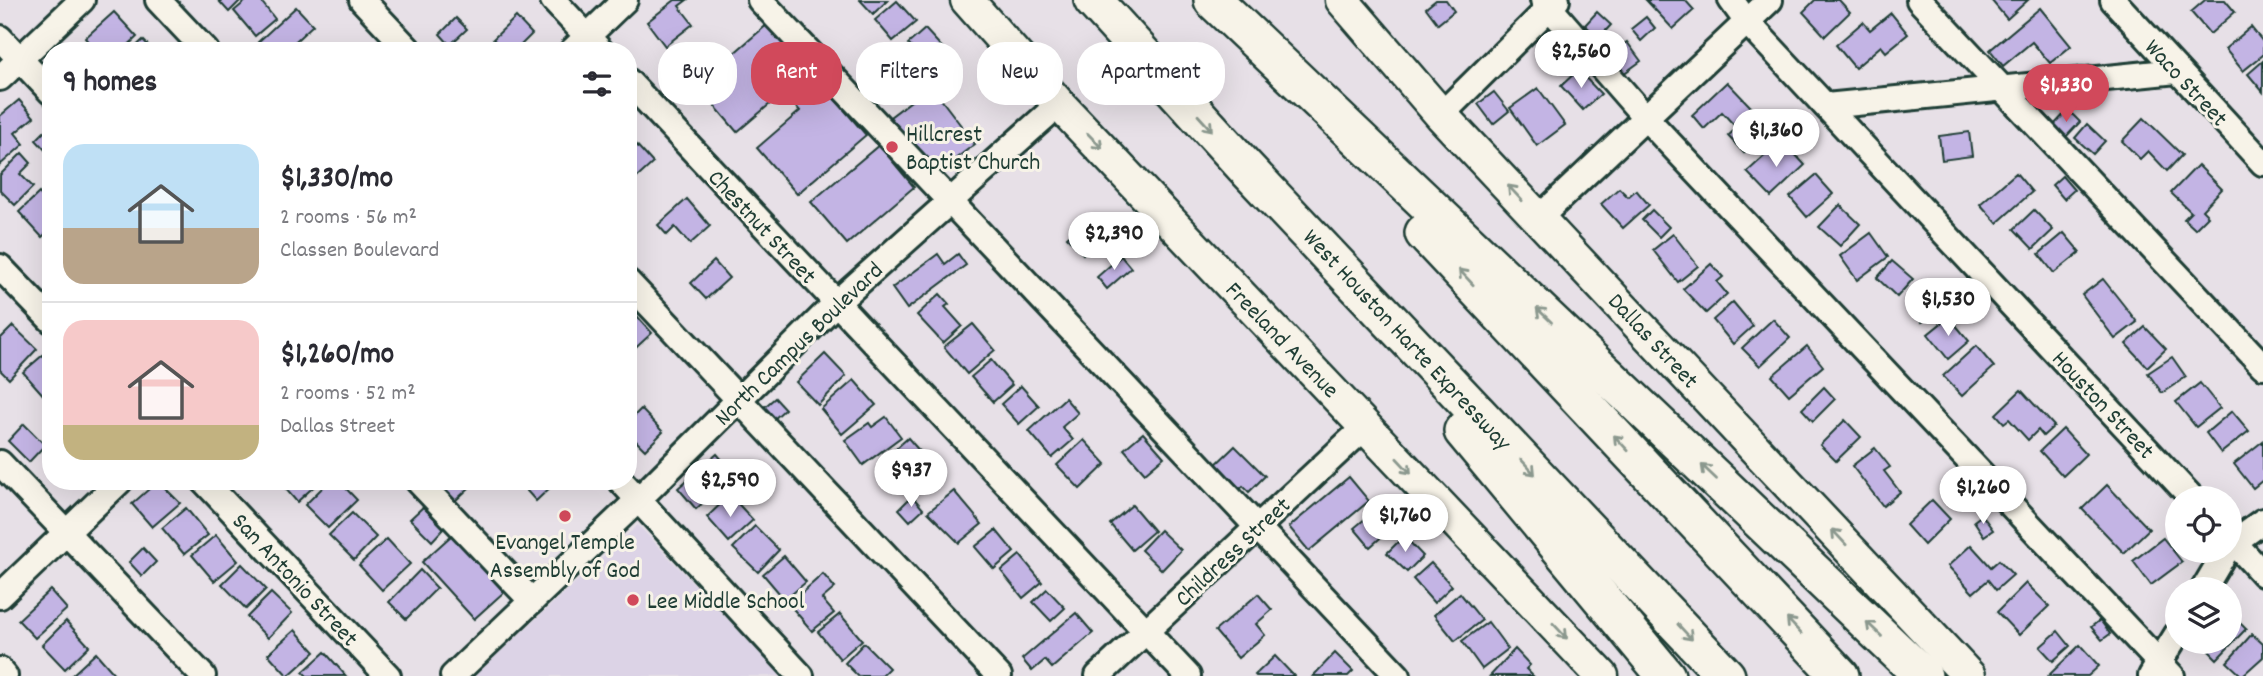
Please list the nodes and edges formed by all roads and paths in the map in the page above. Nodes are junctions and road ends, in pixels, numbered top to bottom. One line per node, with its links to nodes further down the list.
1 (82, 0): 23 (street)
2 (159, 0): 18 (street)
3 (362, 0): 19 (street)
4 (553, 0): 20 (street)
5 (625, 0): 21 (street)
6 (760, 0): 36 (street)
7 (967, 0): 22 (main road, Freeland Avenue)
8 (1093, 0): 35 (highway, West Houston Harte Expressway, one-way to 35)
9 (1212, 0): 76 (highway, one-way to 9); 77 (highway, one-way to 9)
10 (1342, 0): 32 (main road, Dallas Street)
11 (1731, 0): 16 (street, Houston Street)
12 (1770, 0): 16 (street)
13 (1919, 0): 27 (street)
14 (2113, 0): 24 (street, Waco Street)
15 (1550, 2): 32 (street); 33 (street)
16 (1747, 22): 31 (street, Houston Street); 33 (street)
17 (0, 38): 23 (street)
18 (198, 42)
19 (402, 42)
20 (583, 42)
21 (589, 42)
22 (1004, 42)
23 (20, 59): 25 (street); 26 (street)
24 (2177, 71): 27 (street); 34 (street, Waco Street)
25 (0, 78)
26 (42, 82)
27 (2004, 89): 31 (street); 42 (street)
28 (637, 90): 40 (street, Chestnut Street)
29 (1058, 105): 36 (street, North Campus Boulevard)
30 (1060, 105): 44 (main road, Freeland Avenue, one-way to 44)
31 (1826, 106): 46 (street, Houston Street)
32 (1441, 115): 37 (main road, Dallas Street, one-way to 32)
33 (1646, 117): 37 (street); 63 (street)
34 (2263, 163)
35 (1244, 166): 74 (highway); 75 (highway, West Houston Harte Expressway, one-way to 75)
36 (950, 201): 40 (street, North Campus Boulevard); 53 (street)
37 (1539, 218): 78 (main road, Dallas Street, one-way to 37)
38 (0, 267): 41 (street)
39 (637, 292): 43 (street)
40 (835, 304): 43 (street, North Campus Boulevard); 60 (street, Chestnut Street)
41 (42, 311)
42 (2263, 366)
43 (739, 400): 51 (street, North Campus Boulevard); 69 (street)
44 (1366, 426): 53 (street, Childress Street); 73 (main road, Freeland Avenue, one-way to 73)
45 (0, 463): 54 (street)
46 (2181, 486)
47 (111, 490): 54 (street)
48 (212, 490): 66 (street, San Antonio Street)
49 (426, 490): 59 (street)
50 (630, 490): 51 (street)
51 (639, 499): 59 (street, North Campus Boulevard); 68 (street)
52 (2263, 521): 55 (street)
53 (1257, 527): 60 (street, Childress Street); 72 (street)
54 (66, 533): 58 (street); 65 (street)
55 (2242, 535)
56 (2242, 555): 57 (street)
57 (2263, 573)
58 (0, 596)
59 (531, 601): 67 (street, North Campus Boulevard)
60 (1145, 632): 70 (street, Childress Street); 71 (street, Chestnut Street)
61 (2169, 654): 63 (street)
62 (0, 670): 64 (street)
63 (2161, 672)
64 (5, 676)
65 (203, 676)
66 (388, 676)
67 (453, 676)
68 (801, 676)
69 (999, 676)
70 (1098, 676)
71 (1188, 676)
72 (1398, 676)
73 (1602, 676)
74 (1666, 676)
75 (1726, 676)
76 (1840, 676)
77 (1923, 676)
78 (1969, 676)

